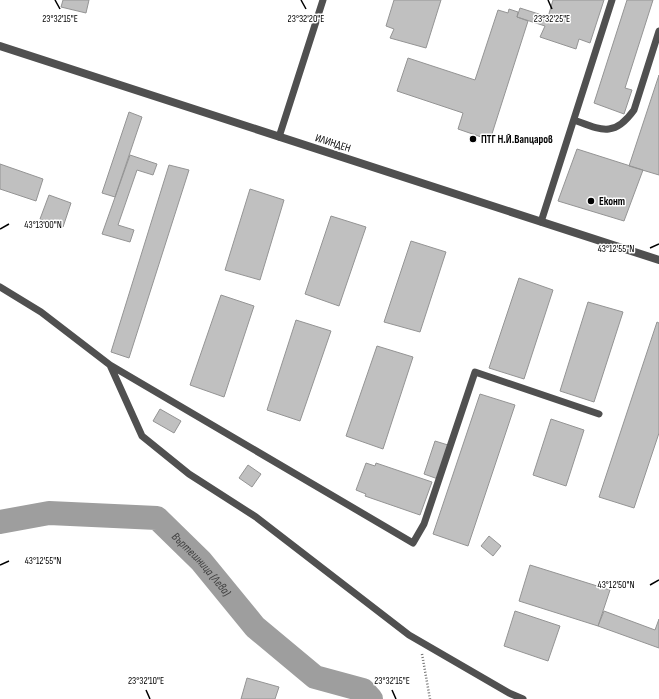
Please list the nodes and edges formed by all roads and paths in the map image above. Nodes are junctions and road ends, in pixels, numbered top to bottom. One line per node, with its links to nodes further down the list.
1 (323, 0): 6 (lane)
2 (612, 0): 5 (lane)
3 (659, 31): 5 (lane)
4 (0, 46): 6 (street, ИЛИНДЕН)
5 (574, 120): 7 (lane)
6 (279, 137): 7 (street, ИЛИНДЕН)
7 (541, 222): 8 (street, ИЛИНДЕН)
8 (659, 260)
9 (0, 287): 10 (lane)
10 (110, 365): 11 (lane); 12 (lane)
11 (599, 414)
12 (420, 642): 13 (path); 14 (lane)
13 (430, 699)
14 (523, 699)

